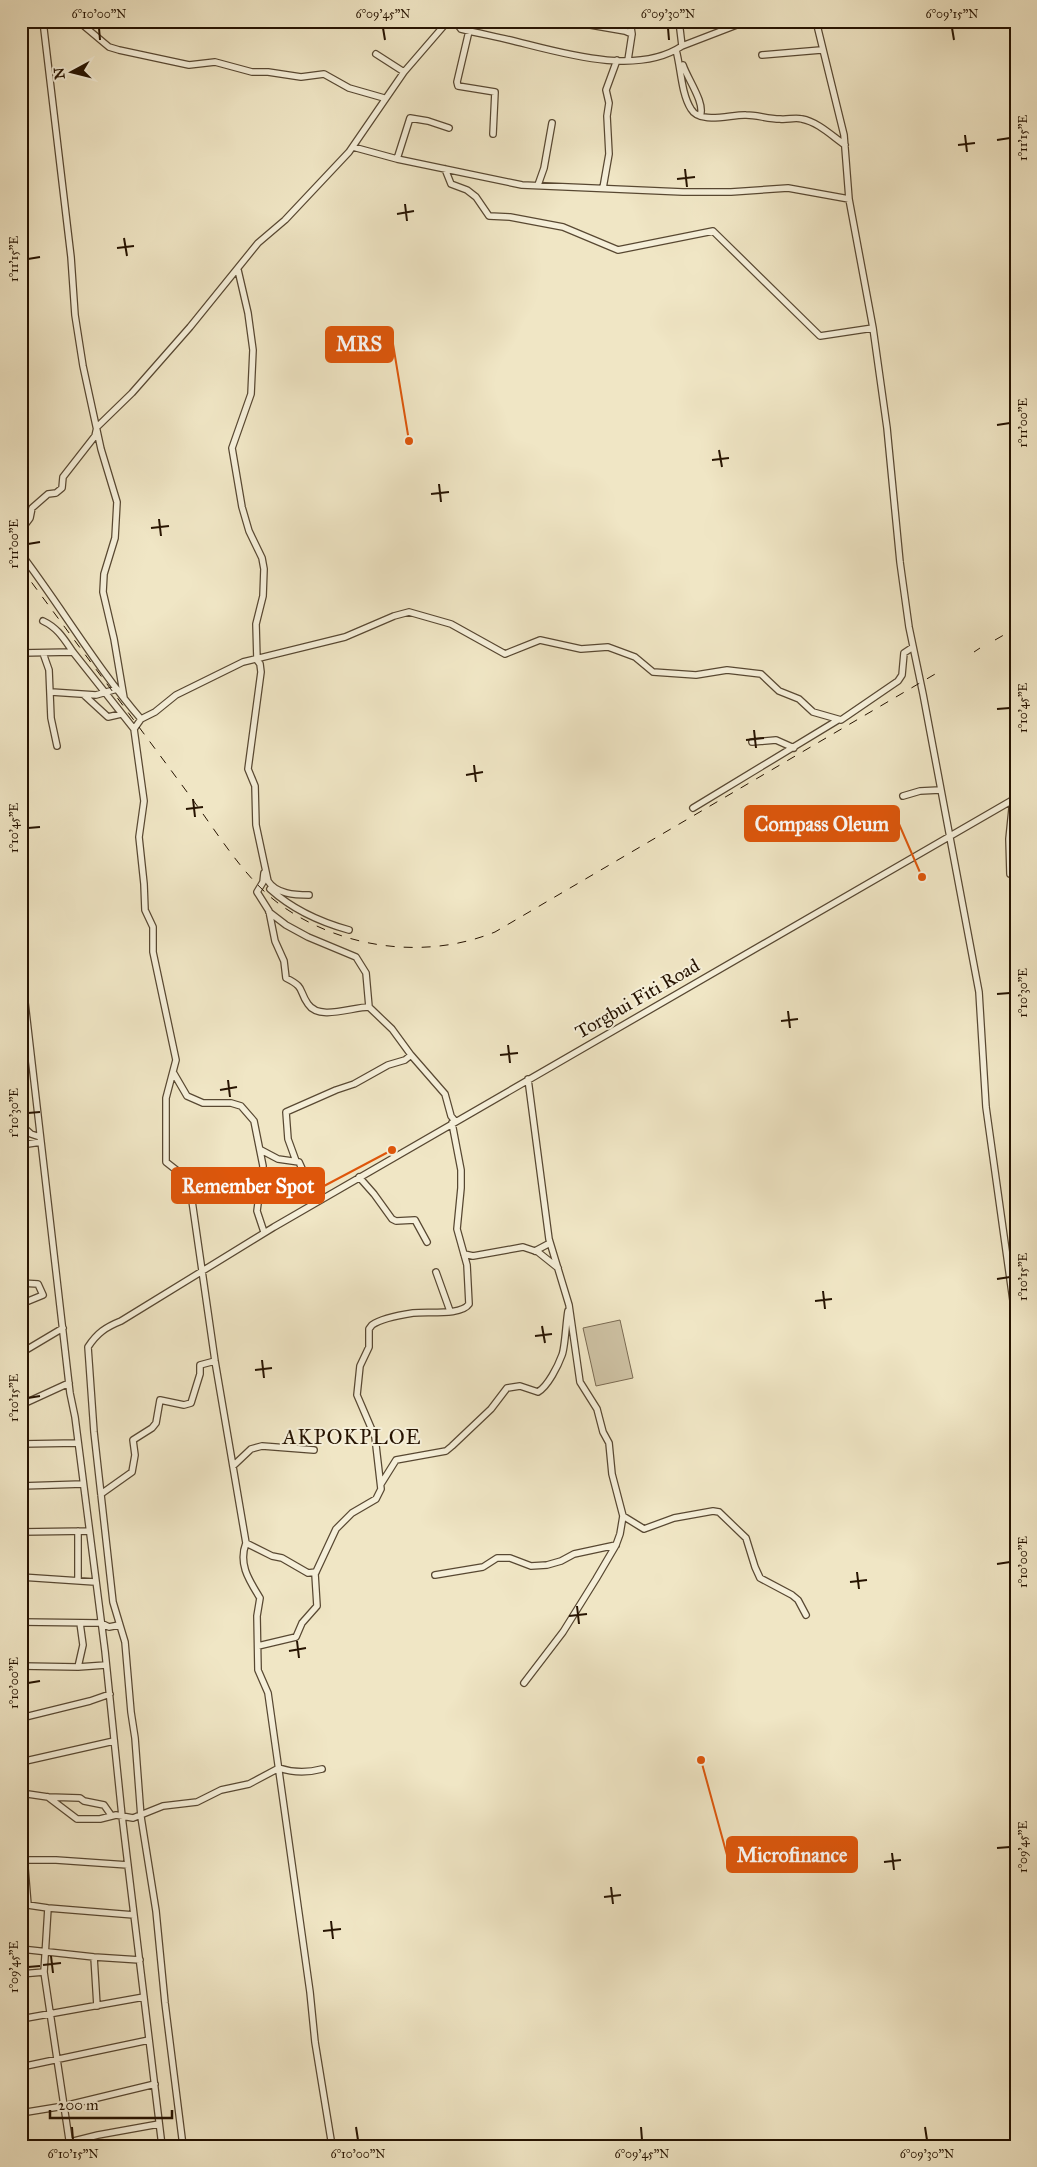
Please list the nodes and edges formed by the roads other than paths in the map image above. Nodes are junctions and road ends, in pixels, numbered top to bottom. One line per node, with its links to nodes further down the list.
1 (43, 21): 34 (street)
2 (78, 21): 20 (street)
3 (448, 21): 19 (street)
4 (455, 21): 10 (street)
5 (567, 21): 11 (street)
6 (630, 21): 11 (street)
7 (679, 21): 12 (street)
8 (747, 21): 12 (street)
9 (816, 21): 13 (street)
10 (469, 31): 17 (street); 24 (street)
11 (632, 34): 18 (street)
12 (679, 48): 16 (street); 18 (street)
13 (821, 50): 15 (street); 25 (street)
14 (376, 54): 19 (street)
15 (762, 55)
16 (678, 57): 21 (street); 21 (street)
17 (617, 60): 18 (street); 30 (street)
18 (628, 60)
19 (404, 72): 20 (street)
20 (384, 98): 26 (street)
21 (700, 116): 25 (street)
22 (552, 123): 29 (street)
23 (449, 128): 27 (street)
24 (493, 134)
25 (845, 145): 31 (street)
26 (353, 147): 27 (street); 32 (street)
27 (397, 159): 28 (street)
28 (445, 169): 29 (street); 33 (street)
29 (538, 185): 30 (street)
30 (603, 188): 31 (street)
31 (848, 199): 33 (street)
32 (238, 270): 34 (street); 42 (street)
33 (873, 328): 38 (street)
34 (97, 427): 35 (street); 47 (street)
35 (21, 530)
36 (21, 554): 43 (street)
37 (43, 621): 39 (street)
38 (913, 647): 50 (street); 55 (street)
39 (73, 652): 41 (street); 45 (street)
40 (21, 653): 41 (street)
41 (43, 653): 44 (street)
42 (257, 660): 49 (street); 50 (street); 60 (street)
43 (117, 689): 45 (street); 47 (street)
44 (51, 692): 46 (street); 53 (street)
45 (105, 693): 46 (street); 48 (street)
46 (84, 694): 48 (street)
47 (124, 698): 49 (street)
48 (121, 714): 51 (street)
49 (141, 719): 51 (street)
50 (838, 720): 54 (street)
51 (134, 729): 69 (street)
52 (752, 742): 54 (street)
53 (57, 746)
54 (794, 748): 58 (street)
55 (940, 790): 56 (street); 59 (street)
56 (903, 796)
57 (1015, 798): 59 (street, Torgbui Fiti Road); 61 (street)
58 (693, 808)
59 (949, 835): 70 (street, Torgbui Fiti Road); 93 (street)
60 (265, 868): 62 (street); 63 (street)
61 (1010, 874)
62 (262, 882): 64 (street); 65 (street)
63 (309, 896)
64 (269, 911): 67 (street); 67 (street)
65 (349, 930)
66 (21, 968): 73 (street)
67 (369, 1008): 68 (street)
68 (411, 1055): 71 (street); 76 (street)
69 (173, 1072): 75 (street); 87 (street)
70 (528, 1079): 71 (street, Torgbui Fiti Road); 81 (street)
71 (453, 1122): 77 (street, Torgbui Fiti Road); 83 (street)
72 (21, 1125): 73 (street)
73 (41, 1139): 74 (street); 94 (street)
74 (21, 1145)
75 (261, 1150): 76 (street); 79 (street)
76 (296, 1161): 78 (street)
77 (358, 1177): 78 (street, Torgbui Fiti Road); 80 (street)
78 (317, 1202): 79 (street, Torgbui Fiti Road)
79 (264, 1232): 87 (street, Torgbui Fiti Road)
80 (428, 1242)
81 (550, 1243): 82 (street); 86 (street)
82 (535, 1250): 84 (street); 86 (street)
83 (464, 1254): 84 (street); 85 (street)
84 (473, 1256): 85 (street)
85 (467, 1265): 92 (street)
86 (558, 1268): 91 (street)
87 (203, 1269): 96 (street); 106 (street, Torgbui Fiti Road)
88 (436, 1272): 92 (street)
89 (21, 1283): 90 (street)
90 (21, 1304)
91 (569, 1305): 104 (street); 107 (street)
92 (450, 1310): 104 (street)
93 (1016, 1322)
94 (63, 1328): 95 (street); 97 (street)
95 (21, 1353)
96 (215, 1362): 102 (street); 106 (street)
97 (69, 1383): 98 (street); 99 (street)
98 (21, 1405)
99 (78, 1442): 100 (street); 103 (street)
100 (21, 1444)
101 (314, 1450): 102 (street)
102 (233, 1466): 111 (street)
103 (83, 1484): 105 (street); 109 (street)
104 (381, 1484): 113 (street)
105 (21, 1486)
106 (101, 1494): 122 (street, Torgbui Fiti Road)
107 (623, 1516): 112 (street); 118 (street)
108 (78, 1530): 109 (street); 110 (street); 116 (street)
109 (89, 1531): 117 (street)
110 (21, 1532)
111 (246, 1543): 113 (street); 123 (street)
112 (616, 1545): 114 (street); 127 (street)
113 (316, 1572): 123 (street)
114 (435, 1575)
115 (21, 1577): 116 (street)
116 (78, 1580): 117 (street)
117 (95, 1582): 121 (street)
118 (806, 1615)
119 (21, 1622): 120 (street)
120 (80, 1623): 121 (street); 126 (street)
121 (101, 1623): 122 (street); 124 (street)
122 (119, 1625): 138 (street, Torgbui Fiti Road)
123 (258, 1646): 132 (street)
124 (106, 1665): 126 (street); 128 (street)
125 (21, 1666): 126 (street)
126 (78, 1667)
127 (524, 1683)
128 (110, 1694): 129 (street); 130 (street)
129 (21, 1718)
130 (114, 1741): 131 (street); 137 (street)
131 (21, 1762)
132 (280, 1768): 133 (street); 138 (street); 165 (street)
133 (322, 1769)
134 (21, 1793): 135 (street)
135 (48, 1797): 136 (street); 136 (street)
136 (111, 1816): 137 (street)
137 (122, 1816): 138 (street); 141 (street)
138 (141, 1817): 164 (street, Torgbui Fiti Road)
139 (21, 1820): 140 (street)
140 (26, 1860): 141 (street); 142 (street)
141 (128, 1865): 144 (street)
142 (25, 1904): 143 (street)
143 (48, 1908): 144 (street); 146 (street)
144 (134, 1915): 148 (street)
145 (21, 1949): 146 (street)
146 (44, 1951): 147 (street); 149 (street)
147 (94, 1957): 148 (street); 152 (street)
148 (140, 1960): 151 (street)
149 (44, 1972): 150 (street); 153 (street)
150 (21, 1974)
151 (144, 1997): 152 (street); 155 (street)
152 (97, 2006): 153 (street)
153 (49, 2014): 154 (street); 156 (street)
154 (21, 2019)
155 (149, 2040): 156 (street); 158 (street)
156 (57, 2060): 157 (street); 159 (street)
157 (21, 2067)
158 (155, 2084): 159 (street); 161 (street)
159 (64, 2106): 160 (street); 162 (street)
160 (21, 2113)
161 (159, 2124): 162 (street); 163 (street)
162 (70, 2144)
163 (162, 2146)
164 (184, 2146)
165 (332, 2146)

